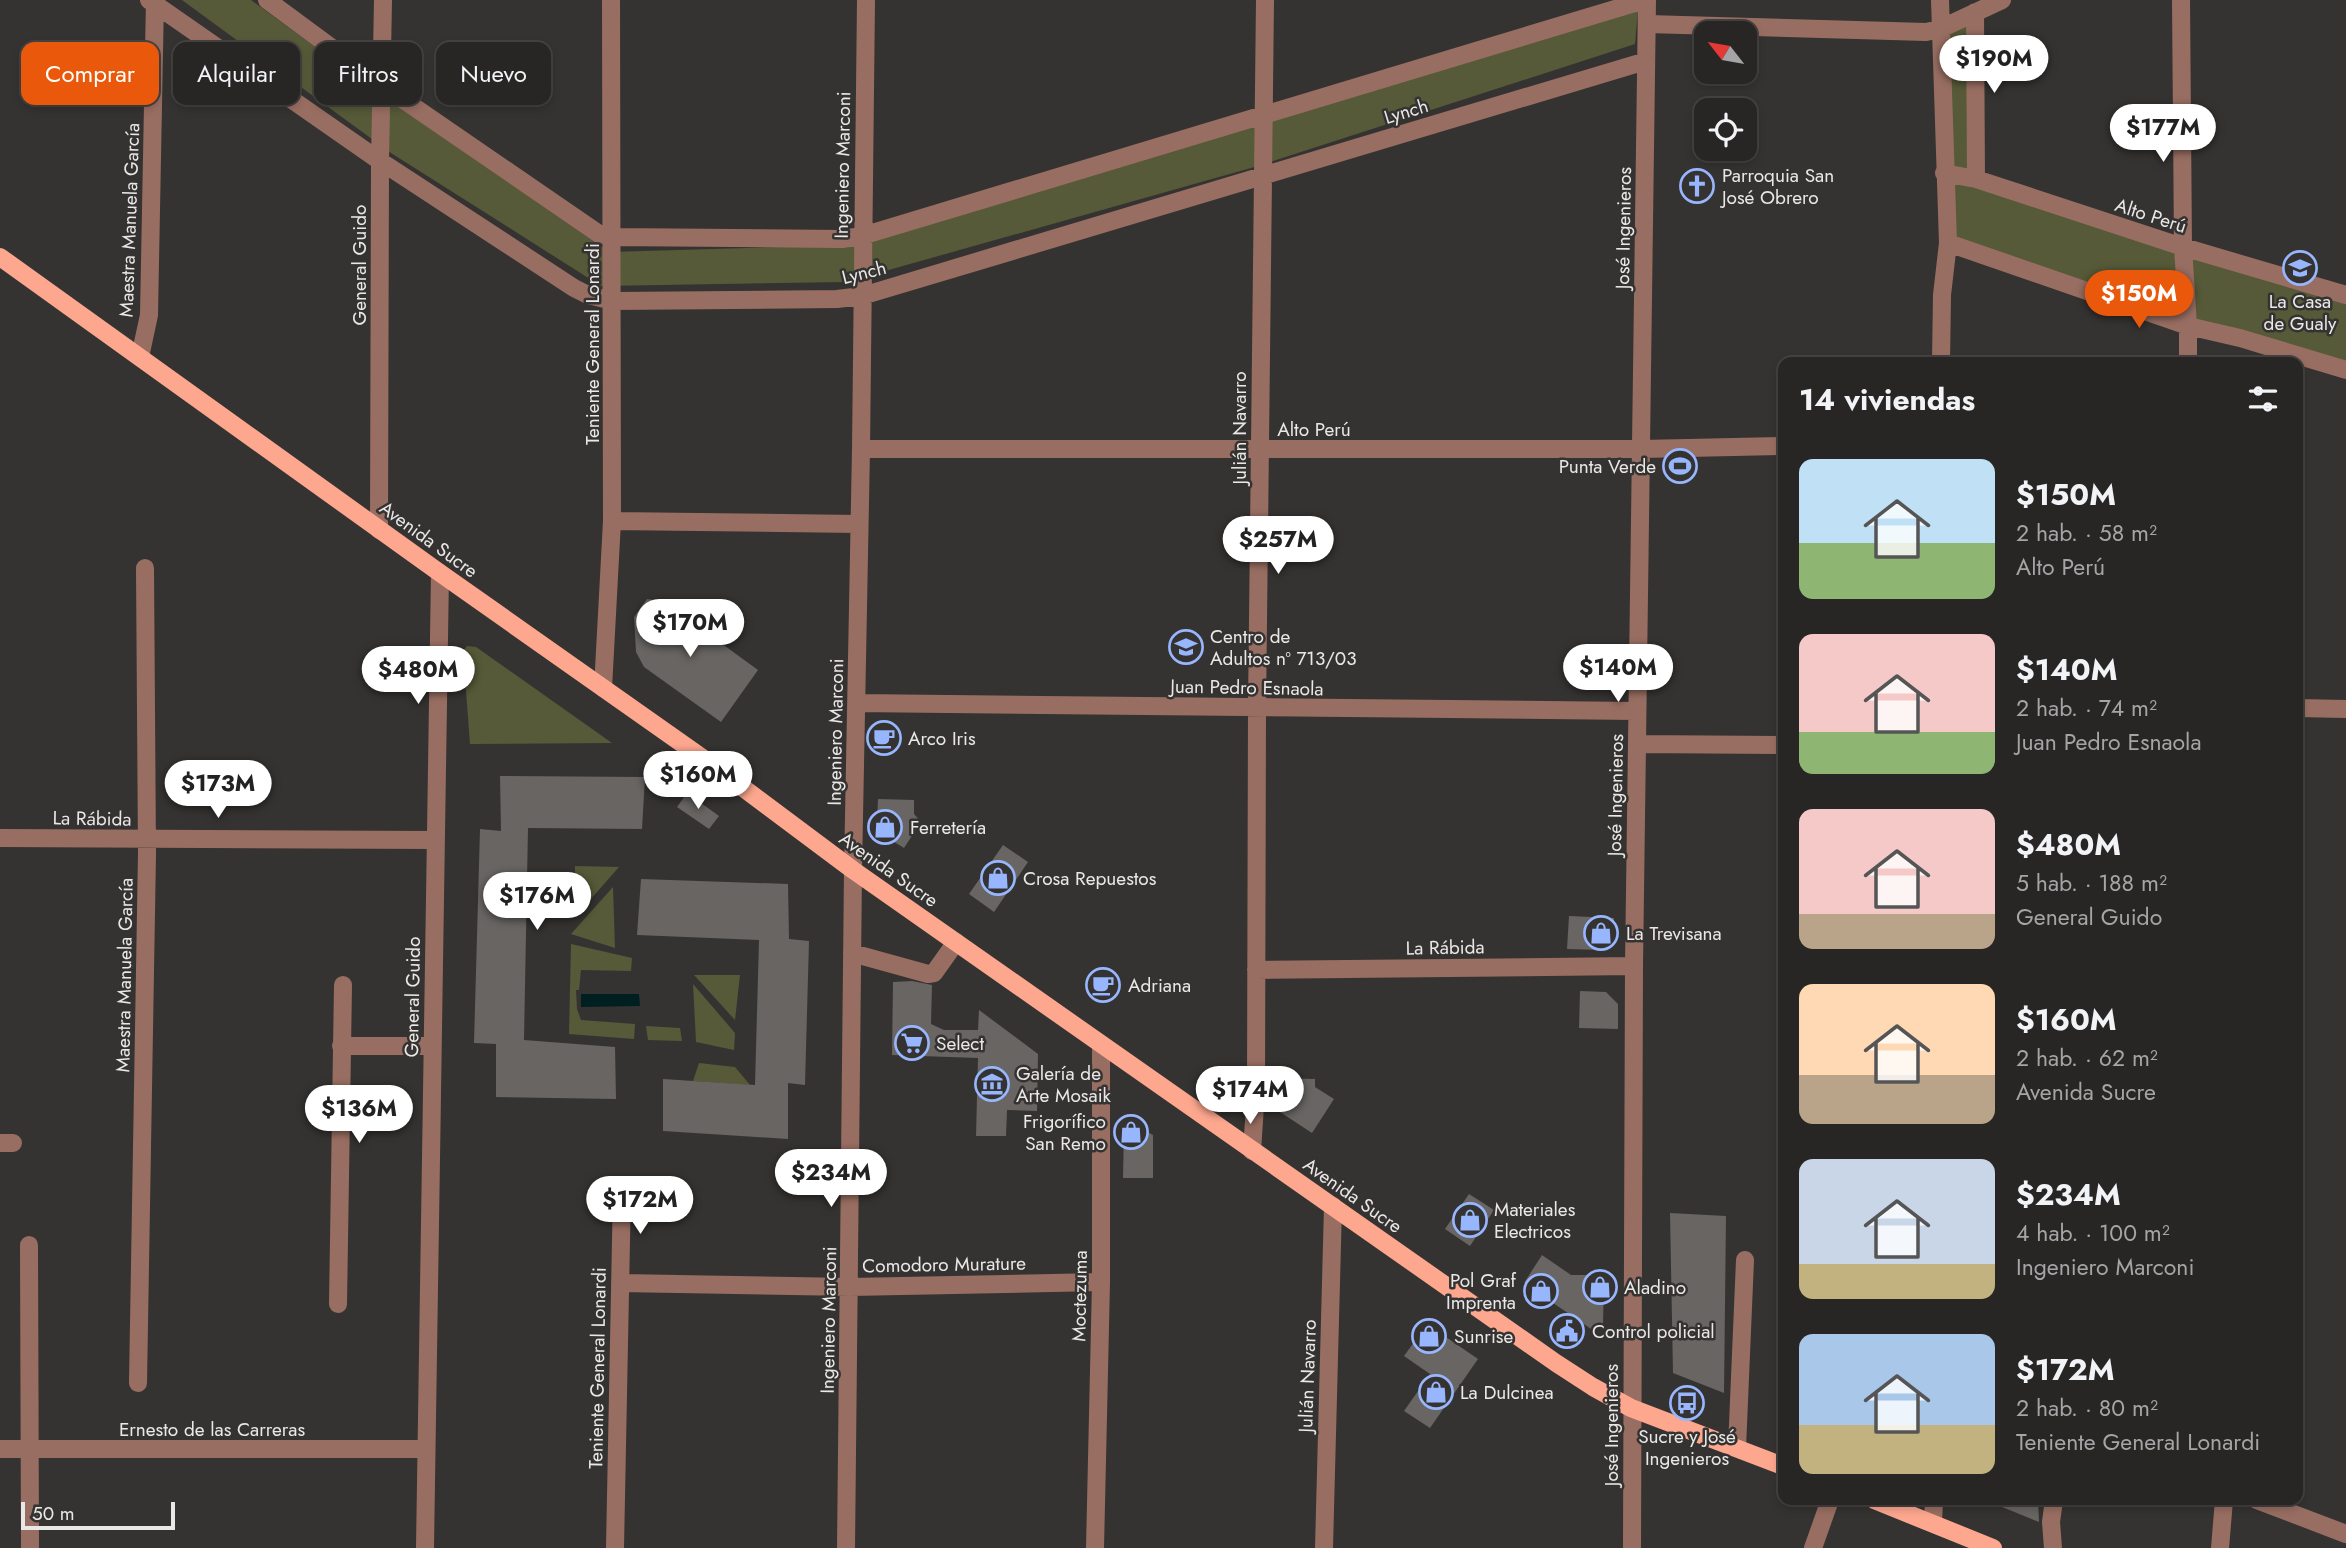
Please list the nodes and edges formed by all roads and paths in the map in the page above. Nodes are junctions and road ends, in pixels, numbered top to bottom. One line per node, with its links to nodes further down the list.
1 (267, 0): 14 (street, Lynch)
2 (383, 0): 15 (street, General Guido)
3 (611, 0): 25 (street, Teniente General Lonardi)
4 (866, 0): 24 (street, Ingeniero Marconi)
5 (1265, 0): 19 (street, Julián Navarro)
6 (1646, 0): 12 (street, José Ingenieros); 19 (street, Lynch)
7 (1940, 0): 13 (street)
8 (2003, 0): 11 (street)
9 (2181, 0): 27 (street)
10 (153, 1): 20 (street, Lynch); 37 (street, Maestra Manuela García)
11 (1975, 12): 13 (street); 23 (street)
12 (1647, 24): 13 (street); 16 (street, José Ingenieros)
13 (1940, 29): 21 (street)
14 (324, 42)
15 (383, 42)
16 (1646, 61): 22 (street, Lynch); 41 (street, José Ingenieros)
17 (381, 105): 20 (street, General Guido)
18 (411, 105): 25 (street, Lynch)
19 (1263, 115): 22 (street, Julián Navarro); 24 (street, Lynch)
20 (380, 161): 31 (street, Lynch); 45 (street, General Guido)
21 (1944, 173): 23 (street, Alto Perú); 26 (street)
22 (1262, 176): 30 (street, Lynch); 42 (street, Julián Navarro)
23 (1976, 179): 27 (street, Alto Perú)
24 (862, 236): 25 (street, Lynch); 30 (street, Ingeniero Marconi)
25 (613, 237): 31 (street, Teniente General Lonardi)
26 (1948, 243): 32 (street); 33 (street)
27 (2183, 247): 29 (street, Alto Perú); 32 (street)
28 (0, 257): 37 (main road, Avenida Sucre)
29 (2346, 295)
30 (862, 296): 31 (street, Lynch); 40 (street, Ingeniero Marconi)
31 (613, 301): 43 (street, Teniente General Lonardi)
32 (2188, 326): 34 (street); 35 (street)
33 (1941, 357)
34 (2188, 357)
35 (2303, 357)
36 (2303, 357): 38 (street)
37 (140, 358): 45 (main road, Avenida Sucre)
38 (2346, 370)
39 (1778, 446): 41 (street, Alto Perú)
40 (861, 449): 42 (street, Alto Perú); 44 (street, Ingeniero Marconi)
41 (1641, 449): 42 (street, Alto Perú); 53 (street, José Ingenieros)
42 (1260, 450): 51 (street, Julián Navarro)
43 (612, 521): 44 (street); 48 (street, Teniente General Lonardi)
44 (859, 524): 49 (street, Ingeniero Marconi)
45 (379, 530): 47 (main road, Avenida Sucre)
46 (145, 568): 57 (street, Maestra Manuela García)
47 (440, 573): 48 (main road, Avenida Sucre); 58 (street, General Guido)
48 (603, 688): 59 (main road, Avenida Sucre)
49 (856, 703): 51 (street, Juan Pedro Esnaola); 59 (street, Ingeniero Marconi)
50 (2303, 708): 52 (street)
51 (1257, 709): 53 (street, Juan Pedro Esnaola); 63 (street, Julián Navarro)
52 (2346, 709)
53 (1637, 711): 54 (street, José Ingenieros)
54 (1637, 744): 55 (street); 62 (street, José Ingenieros)
55 (1778, 745)
56 (0, 838): 57 (street, La Rábida)
57 (147, 839): 58 (street, La Rábida); 77 (street, Maestra Manuela García)
58 (435, 840): 67 (street, General Guido)
59 (853, 870): 60 (main road, Avenida Sucre); 61 (street, Ingeniero Marconi)
60 (956, 942): 61 (street); 65 (main road, Avenida Sucre)
61 (852, 953): 75 (street, Ingeniero Marconi)
62 (1634, 965): 63 (street, La Rábida); 78 (street, José Ingenieros)
63 (1256, 970): 68 (street, Julián Navarro)
64 (343, 985): 66 (street)
65 (1101, 1044): 68 (main road, Avenida Sucre); 73 (street, Moctezuma)
66 (341, 1046): 67 (street); 76 (street)
67 (432, 1046): 82 (street, General Guido)
68 (1252, 1151): 70 (main road, Avenida Sucre)
69 (622, 1189): 74 (street, Teniente General Lonardi)
70 (1333, 1206): 78 (main road, Avenida Sucre); 97 (street, Julián Navarro)
71 (29, 1245): 81 (street)
72 (1745, 1260): 79 (street)
73 (1101, 1282): 75 (street, Comodoro Murature); 96 (street, Moctezuma)
74 (620, 1283): 75 (street, Comodoro Murature); 94 (street, Teniente General Lonardi)
75 (850, 1287): 95 (street, Ingeniero Marconi)
76 (338, 1304)
77 (138, 1383)
78 (1631, 1408): 79 (main road, Avenida Sucre); 98 (street, José Ingenieros)
79 (1737, 1448): 83 (main road, Avenida Sucre)
80 (0, 1449): 81 (street, Ernesto de las Carreras)
81 (30, 1449): 82 (street, Ernesto de las Carreras); 92 (street)
82 (425, 1449): 93 (street, General Guido)
83 (1778, 1464)
84 (1828, 1505): 99 (street)
85 (1887, 1505): 90 (main road)
86 (1934, 1505): 90 (street)
87 (2053, 1505): 101 (street)
88 (2224, 1505): 102 (street)
89 (2270, 1505): 91 (street)
90 (1933, 1523): 100 (main road)
91 (2346, 1534)
92 (30, 1548)
93 (425, 1548)
94 (615, 1548)
95 (846, 1548)
96 (1095, 1548)
97 (1324, 1548)
98 (1632, 1548)
99 (1813, 1548)
100 (1993, 1548)
101 (2053, 1548)
102 (2220, 1548)

